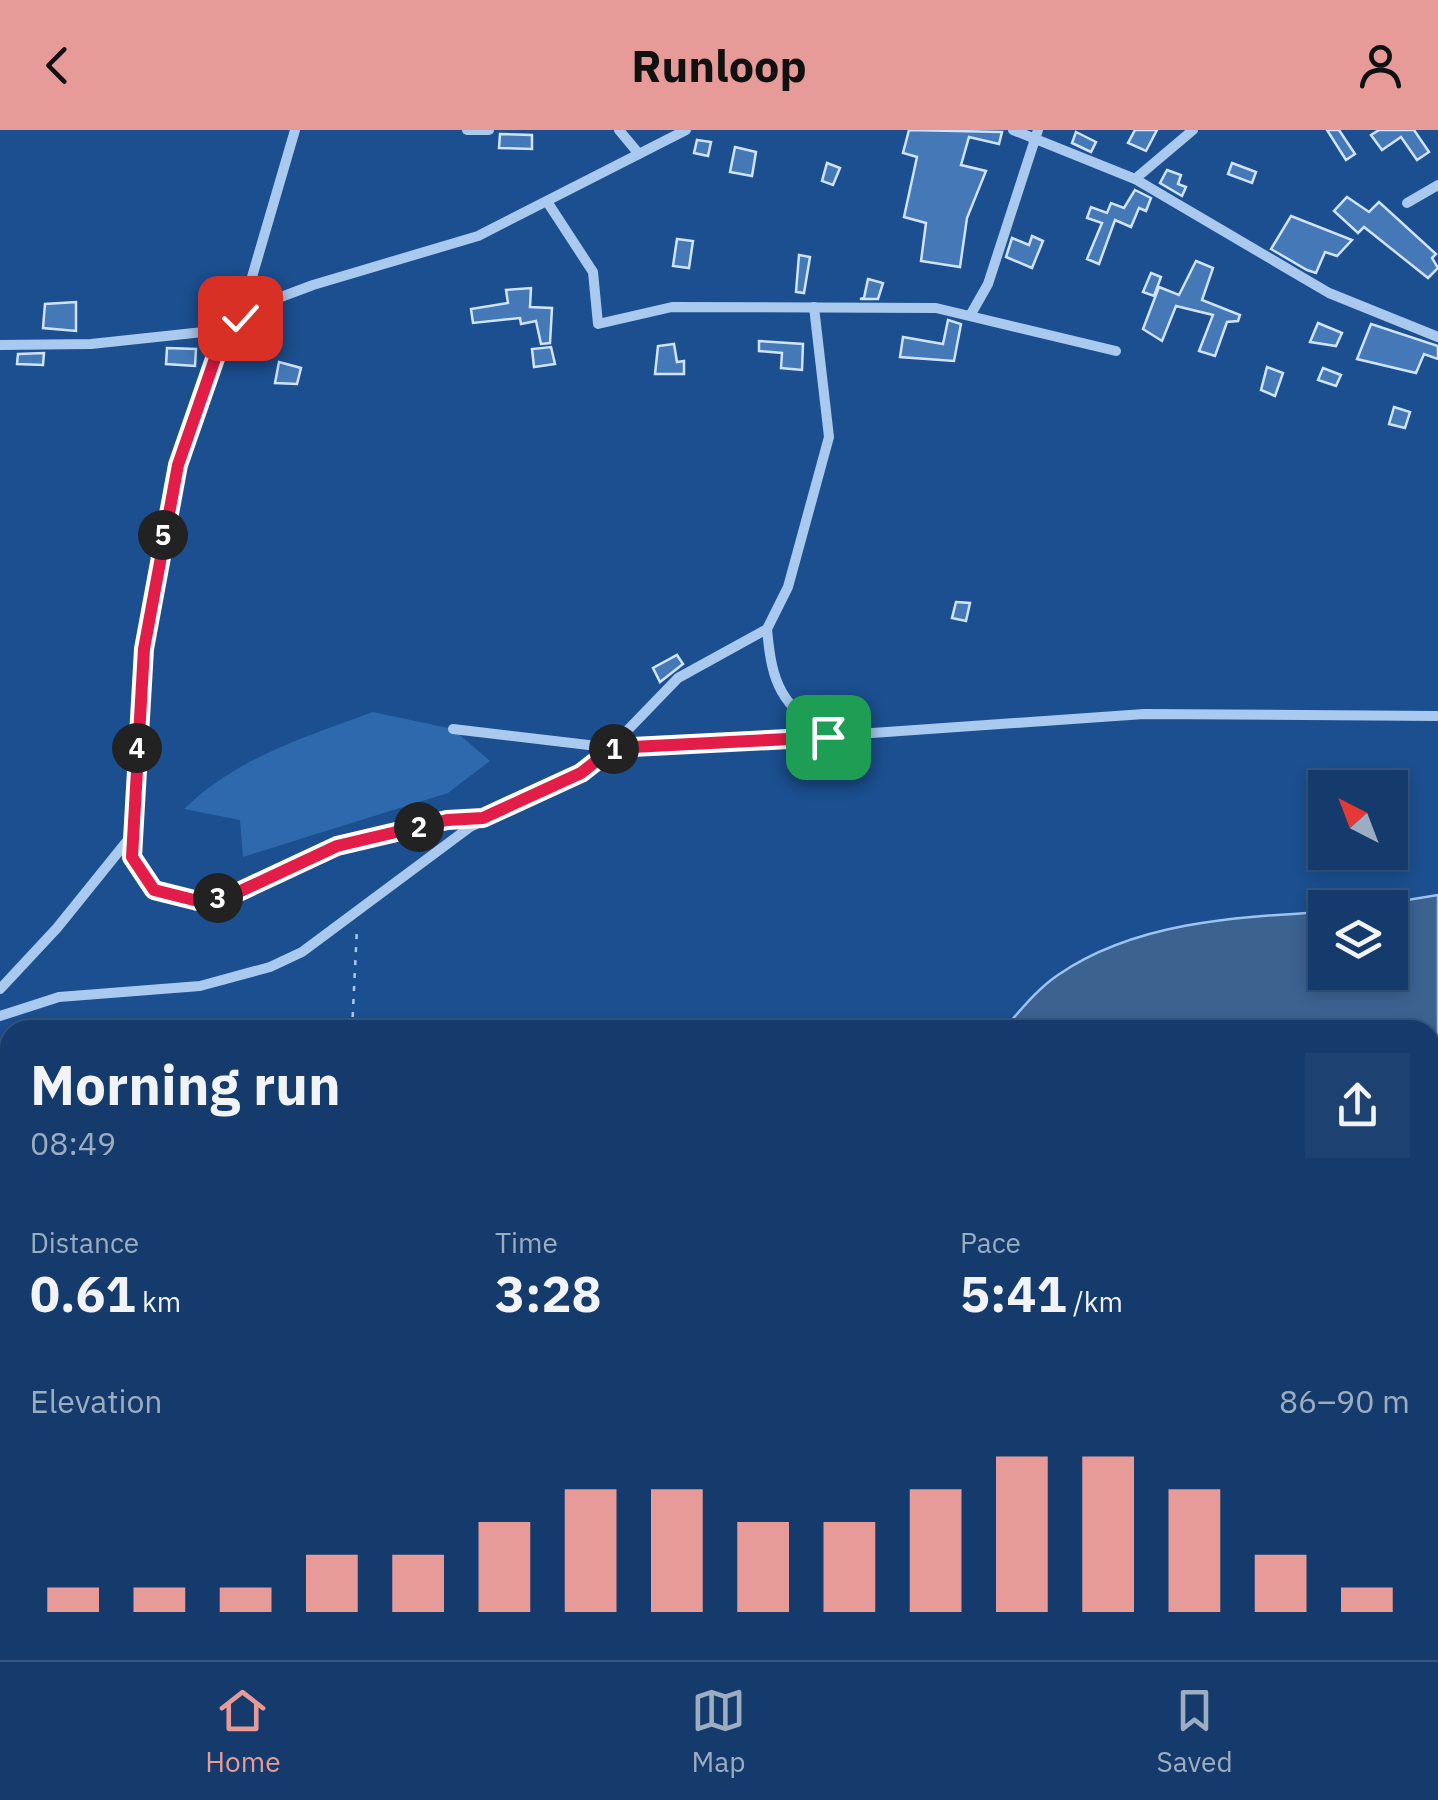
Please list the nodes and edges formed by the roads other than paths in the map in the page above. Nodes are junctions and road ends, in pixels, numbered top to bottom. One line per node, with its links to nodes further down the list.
1 (295, 130): 16 (street)
2 (467, 130): 3 (street)
3 (490, 130)
4 (618, 130): 9 (street)
5 (1013, 130): 8 (street)
6 (1193, 130): 10 (street)
7 (680, 132): 9 (street)
8 (1036, 135): 10 (street); 15 (street)
9 (639, 154): 13 (street)
10 (1135, 179): 17 (street)
11 (1438, 186): 12 (street)
12 (1407, 203)
13 (548, 204): 14 (street); 16 (street)
14 (814, 307): 15 (street); 20 (street)
15 (971, 314): 19 (street)
16 (240, 318): 18 (street); 26 (street)
17 (1438, 337)
18 (0, 345)
19 (1116, 351)
20 (767, 629): 23 (street); 24 (street)
21 (1438, 716): 23 (street)
22 (453, 729): 24 (street)
23 (828, 737): 24 (street)
24 (613, 748): 25 (street)
25 (483, 818): 26 (street); 28 (street)
26 (132, 835): 27 (street)
27 (0, 989)
28 (0, 1016)

